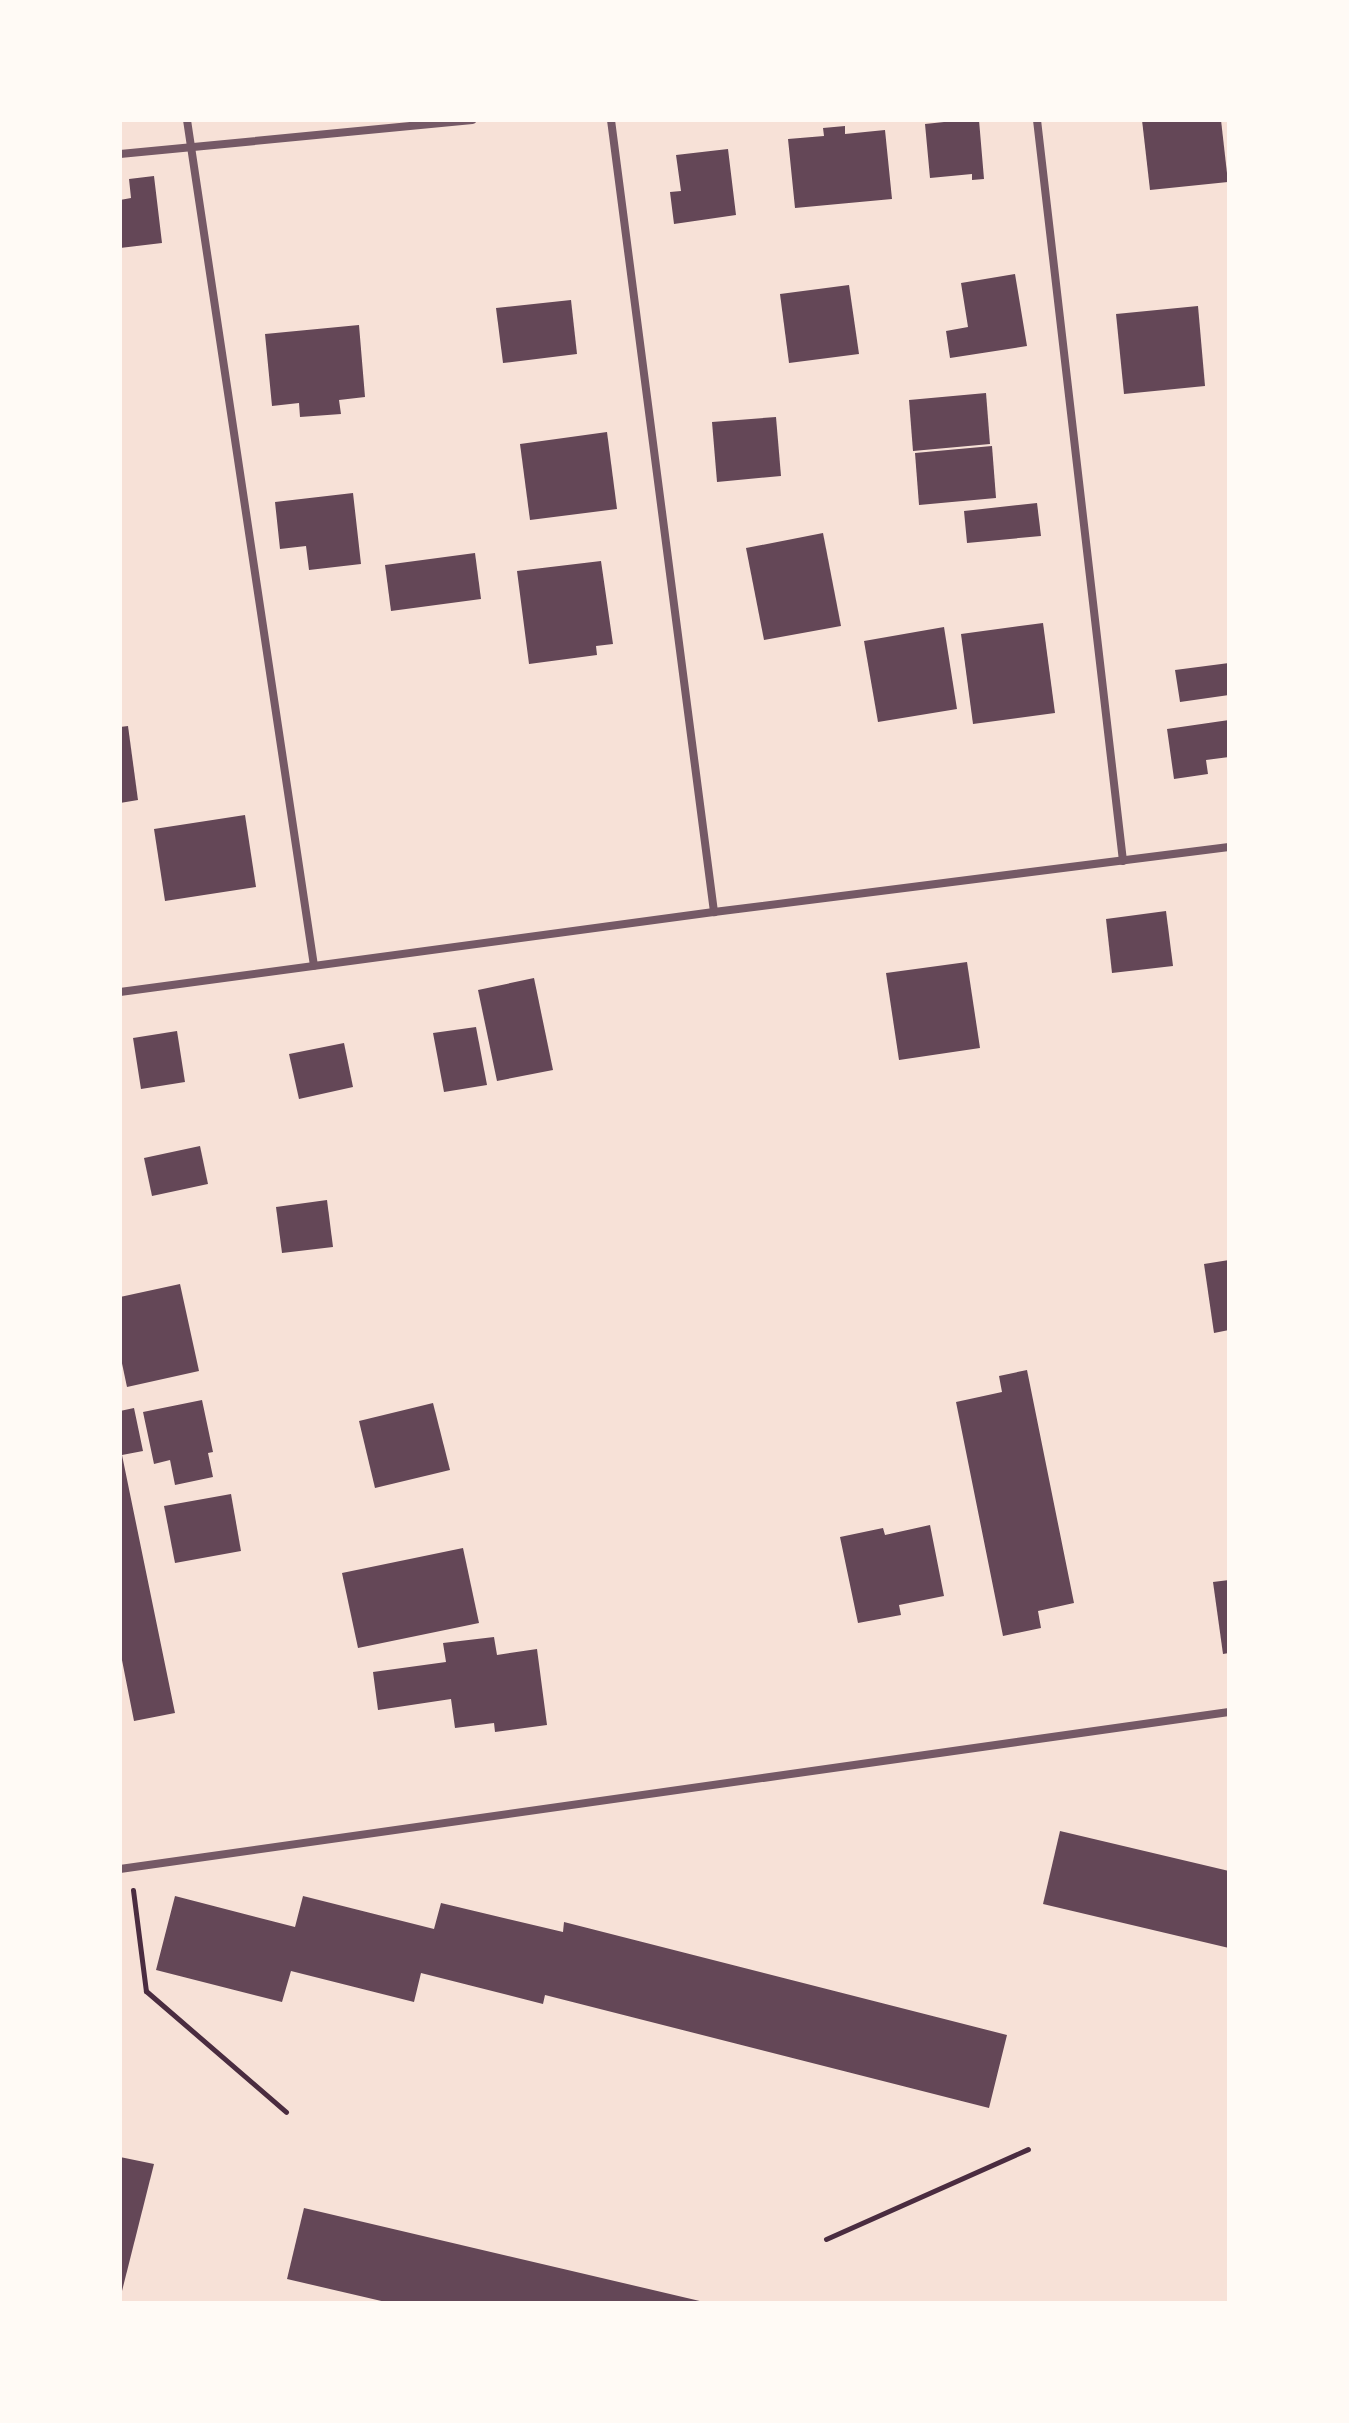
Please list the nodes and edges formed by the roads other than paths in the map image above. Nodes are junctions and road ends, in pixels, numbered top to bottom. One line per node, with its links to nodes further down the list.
1 (187, 120): 5 (street)
2 (472, 120): 5 (street)
3 (611, 120): 9 (street)
4 (1037, 120): 8 (street)
5 (190, 147): 6 (street); 10 (street)
6 (120, 154)
7 (1229, 847): 8 (street)
8 (1123, 861): 9 (street)
9 (714, 912): 10 (street)
10 (314, 966): 11 (street)
11 (120, 992)
12 (1229, 1712): 13 (street)
13 (125, 1869)

